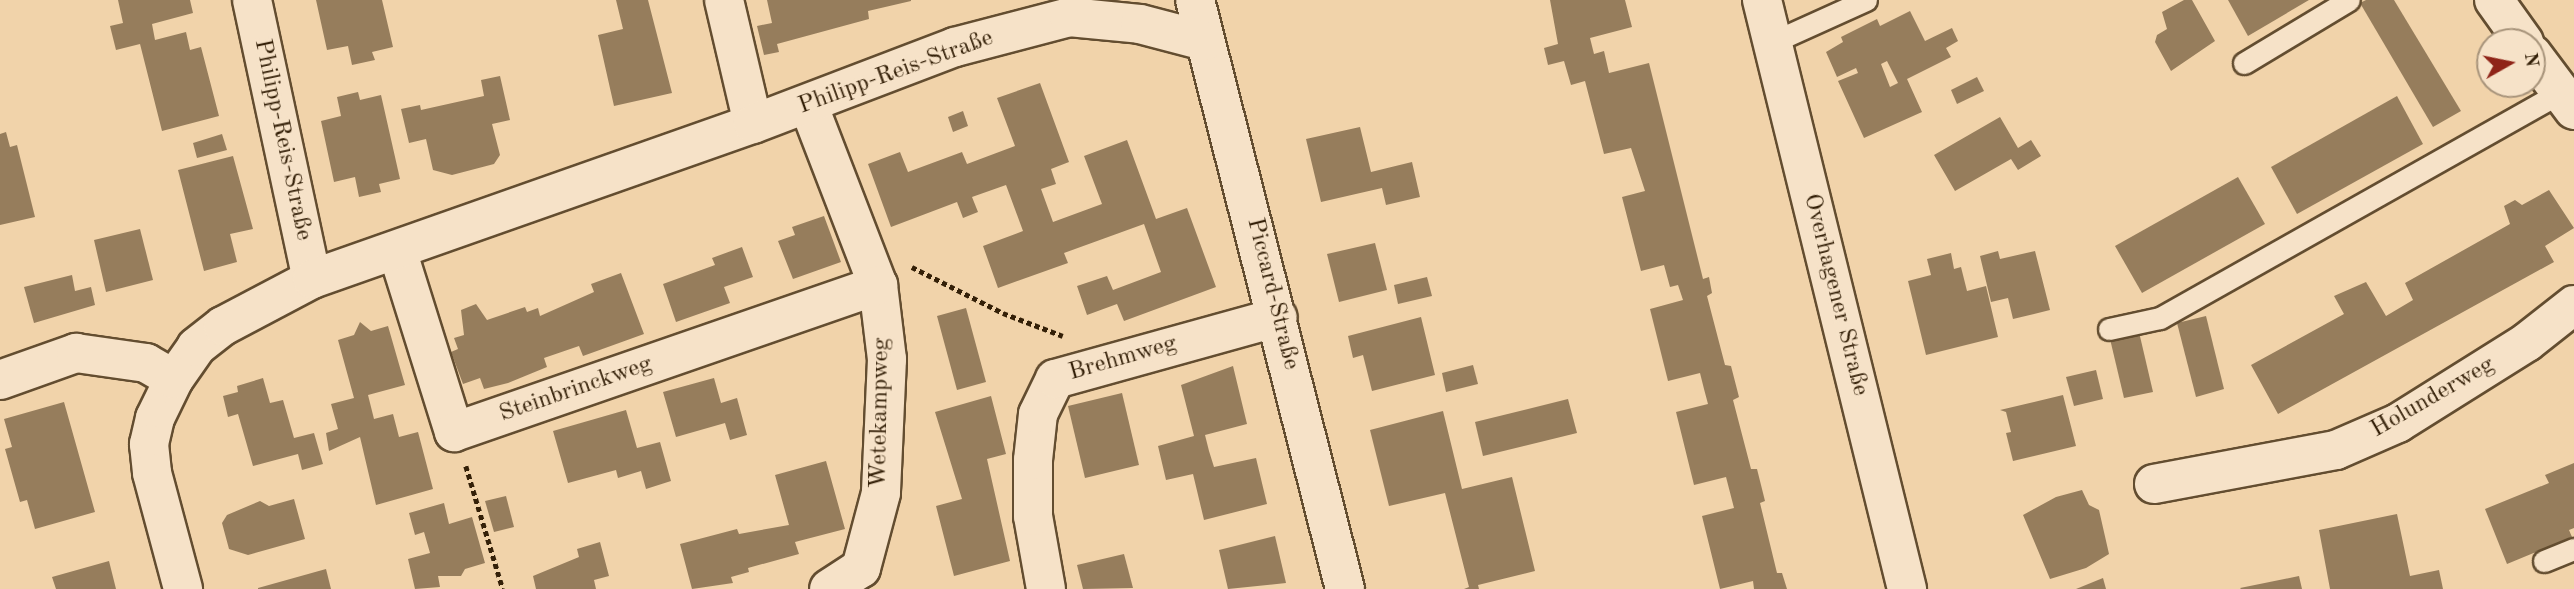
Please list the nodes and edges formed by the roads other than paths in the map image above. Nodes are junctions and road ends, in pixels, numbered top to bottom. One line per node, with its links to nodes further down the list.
1 (252, 0): 17 (street, Philipp-Reis-Straße)
2 (724, 0): 15 (street)
3 (1195, 0): 9 (street, Piccard-Straße)
4 (1762, 0): 10 (street, Overhagener Straße)
5 (1866, 0): 10 (lane)
6 (2349, 0): 11 (lane)
7 (2494, 0): 8 (street)
8 (2514, 28)
9 (1205, 41): 14 (street, Philipp-Reis-Straße); 20 (street, Piccard-Straße)
10 (1773, 42): 31 (street, Overhagener Straße)
11 (2244, 63)
12 (2546, 73): 13 (street)
13 (2567, 101): 21 (lane)
14 (808, 104): 15 (street, Philipp-Reis-Straße); 18 (street, Wetekampweg)
15 (753, 124): 16 (street, Philipp-Reis-Straße)
16 (397, 250): 17 (street, Philipp-Reis-Straße); 18 (street, Steinbrinckweg)
17 (312, 279): 22 (street, Philipp-Reis-Straße)
18 (878, 285): 28 (street, Wetekampweg)
19 (2574, 304): 24 (street, Holunderweg)
20 (1278, 317): 29 (street, Brehmweg); 30 (street, Piccard-Straße)
21 (2109, 330)
22 (174, 379): 23 (street); 27 (street, Philipp-Reis-Straße)
23 (0, 380)
24 (2154, 484)
25 (2574, 549): 26 (lane)
26 (2544, 561)
27 (183, 589)
28 (829, 589)
29 (1046, 589)
30 (1345, 589)
31 (1907, 589)

